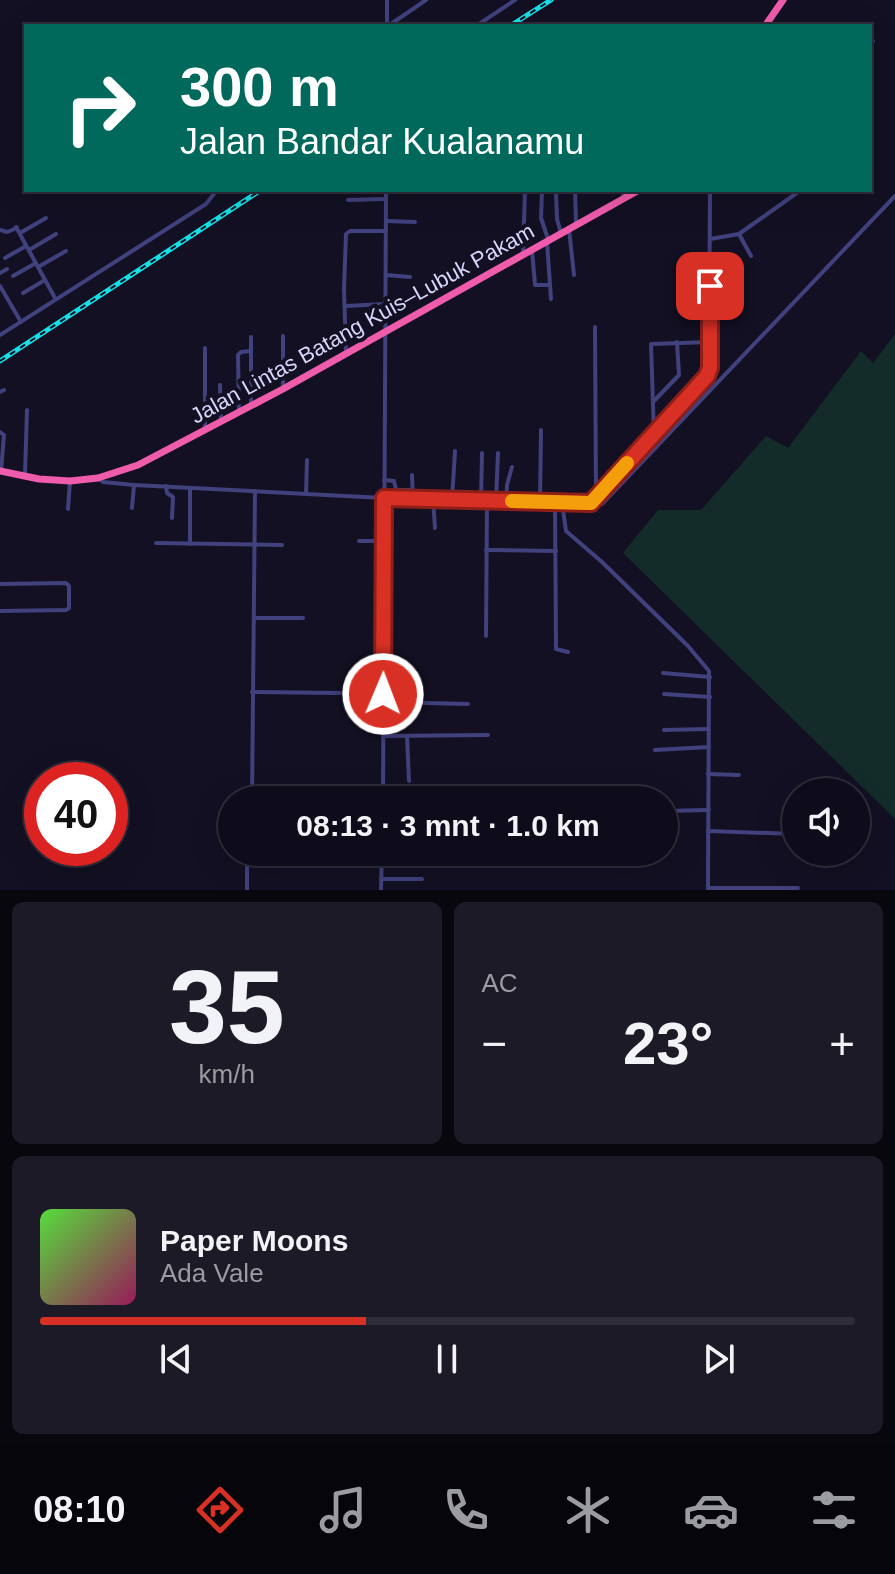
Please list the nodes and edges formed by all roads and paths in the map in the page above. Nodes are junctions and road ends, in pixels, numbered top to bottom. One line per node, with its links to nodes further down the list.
1 (387, 0): 5 (street)
2 (426, 0): 6 (street)
3 (515, 0): 7 (street)
4 (783, 0): 8 (highway)
5 (387, 24)
6 (390, 24)
7 (479, 24)
8 (766, 24)
9 (215, 192): 50 (street)
10 (386, 192): 19 (street)
11 (525, 192): 36 (street)
12 (542, 192): 32 (street)
13 (556, 192): 29 (street)
14 (575, 192): 24 (street)
15 (710, 192): 31 (street)
16 (798, 192): 30 (street)
17 (624, 194): 24 (highway, Jalan Lintas Batang Kuis–Lubuk Pakam)
18 (895, 196): 105 (street)
19 (386, 199): 20 (street); 22 (street)
20 (348, 200)
21 (46, 218): 25 (street)
22 (386, 221): 23 (street); 27 (street)
23 (415, 222)
24 (573, 227): 29 (highway, Jalan Lintas Batang Kuis–Lubuk Pakam); 43 (street)
25 (17, 229): 26 (street); 33 (street)
26 (0, 230)
27 (386, 231): 42 (street); 53 (street)
28 (56, 234): 33 (street)
29 (561, 234): 32 (highway, Jalan Lintas Batang Kuis–Lubuk Pakam)
30 (739, 234): 31 (street); 37 (street)
31 (710, 239): 61 (street)
32 (548, 241): 34 (highway, Jalan Lintas Batang Kuis–Lubuk Pakam); 47 (street)
33 (27, 248): 38 (street); 39 (street)
34 (532, 250): 36 (highway, Jalan Lintas Batang Kuis–Lubuk Pakam); 47 (street)
35 (66, 251): 39 (street)
36 (523, 255): 56 (highway, Jalan Lintas Batang Kuis–Lubuk Pakam)
37 (751, 256)
38 (5, 258)
39 (37, 265): 44 (street); 46 (street)
40 (7, 269): 41 (street)
41 (0, 273)
42 (386, 275): 45 (street); 52 (street)
43 (574, 275)
44 (13, 276)
45 (410, 277)
46 (45, 280): 49 (street); 50 (street)
47 (550, 285): 51 (street)
48 (0, 286): 54 (street)
49 (23, 293)
50 (55, 299): 54 (street)
51 (551, 299)
52 (385, 304): 53 (street); 56 (street)
53 (346, 306): 64 (street)
54 (21, 322): 57 (street)
55 (595, 327): 94 (street)
56 (386, 332): 64 (highway, Jalan Lintas Batang Kuis–Lubuk Pakam); 85 (street)
57 (0, 334)
58 (283, 336): 66 (street)
59 (251, 337): 63 (street)
60 (677, 342): 61 (street); 67 (street); 67 (street)
61 (710, 342): 75 (street)
62 (205, 348): 73 (street)
63 (251, 351): 68 (street); 70 (street)
64 (346, 353): 66 (highway, Jalan Lintas Batang Kuis–Lubuk Pakam)
65 (220, 385): 71 (street)
66 (283, 389): 68 (highway, Jalan Lintas Batang Kuis–Lubuk Pakam)
67 (653, 402): 75 (street)
68 (251, 407): 70 (highway, Jalan Lintas Batang Kuis–Lubuk Pakam)
69 (27, 410): 83 (street)
70 (239, 414): 71 (highway, Jalan Lintas Batang Kuis–Lubuk Pakam)
71 (221, 422): 73 (highway, Jalan Lintas Batang Kuis–Lubuk Pakam)
72 (541, 430): 103 (street)
73 (205, 431): 84 (highway, Jalan Lintas Batang Kuis–Lubuk Pakam)
74 (0, 432): 81 (street)
75 (654, 435): 94 (street)
76 (455, 451): 99 (street)
77 (482, 453): 100 (street)
78 (498, 453): 101 (street)
79 (307, 460): 93 (street)
80 (512, 467): 102 (street)
81 (0, 471): 83 (highway, Jalan Lintas Batang Kuis–Lubuk Pakam)
82 (412, 475): 91 (street)
83 (25, 477): 86 (highway, Jalan Lintas Batang Kuis–Lubuk Pakam)
84 (98, 478): 86 (highway, Jalan Lintas Batang Kuis–Lubuk Pakam); 87 (street)
85 (384, 480): 90 (street); 95 (street)
86 (70, 481): 107 (street)
87 (134, 485): 88 (street); 106 (street)
88 (166, 486): 89 (street); 108 (street)
89 (190, 488): 92 (street); 115 (street)
90 (403, 490): 91 (street); 96 (street)
91 (413, 490): 97 (street)
92 (255, 491): 93 (street); 117 (street)
93 (306, 494): 95 (street)
94 (596, 496): 105 (street)
95 (384, 498): 96 (street); 113 (street)
96 (403, 499): 97 (street)
97 (413, 499): 98 (street)
98 (433, 499): 99 (street); 111 (street)
99 (452, 500): 100 (street)
100 (484, 500): 101 (street); 118 (street)
101 (496, 501): 102 (street)
102 (506, 501): 103 (street)
103 (540, 502): 104 (street)
104 (558, 503): 105 (street); 109 (street); 110 (street)
105 (591, 503)
106 (132, 508)
107 (68, 509)
108 (172, 518)
109 (556, 518): 110 (street); 119 (street)
110 (562, 518): 127 (street)
111 (435, 528)
112 (359, 541): 113 (street)
113 (384, 541): 132 (street)
114 (156, 543): 115 (street)
115 (190, 544): 117 (street)
116 (282, 545): 117 (street)
117 (254, 546): 122 (street)
118 (486, 550): 119 (street); 124 (street)
119 (556, 551): 125 (street)
120 (0, 584): 121 (street)
121 (0, 611)
122 (253, 618): 123 (street); 128 (street)
123 (303, 618)
124 (486, 636)
125 (568, 652)
126 (663, 673): 127 (street)
127 (710, 677): 131 (street)
128 (252, 692): 129 (street); 144 (street)
129 (340, 693)
130 (664, 694): 131 (street)
131 (710, 697): 134 (street)
132 (382, 702): 133 (street); 137 (street)
133 (468, 704)
134 (709, 729): 135 (street); 139 (street)
135 (664, 730)
136 (488, 735): 138 (street)
137 (383, 736): 138 (street); 145 (street)
138 (407, 736): 143 (street)
139 (709, 747): 140 (street); 141 (street)
140 (655, 750)
141 (708, 774): 142 (street); 146 (street)
142 (739, 775)
143 (409, 781)
144 (252, 786)
145 (383, 786)
146 (709, 810): 147 (street); 148 (street)
147 (678, 811)
148 (708, 831): 149 (street); 155 (street)
149 (782, 834)
150 (247, 866): 156 (street)
151 (381, 866): 152 (street)
152 (381, 879): 153 (street); 157 (street)
153 (422, 879)
154 (798, 888): 155 (street)
155 (708, 889)
156 (247, 890)
157 (381, 890)

